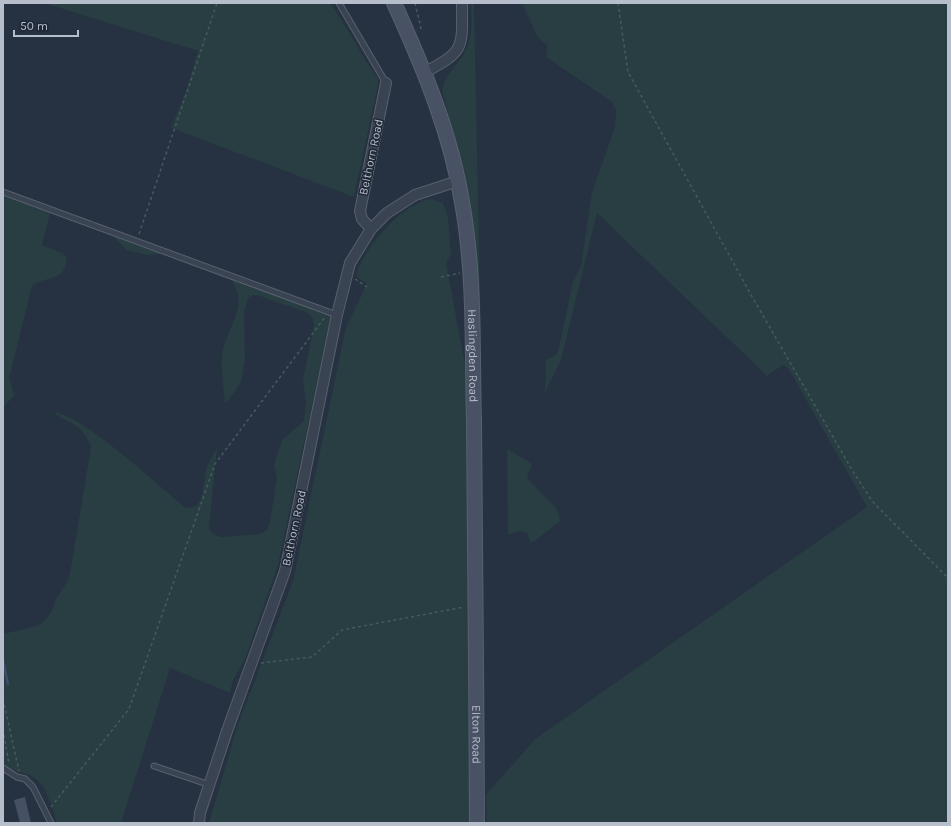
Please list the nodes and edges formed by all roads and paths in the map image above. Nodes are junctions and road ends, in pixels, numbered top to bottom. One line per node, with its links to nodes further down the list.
1 (217, 3): 13 (path)
2 (339, 3): 9 (lane)
3 (394, 3): 7 (main road, Haslingden Road)
4 (415, 3): 7 (path)
5 (462, 3): 8 (street)
6 (618, 3): 19 (path)
7 (408, 34): 8 (main road, Haslingden Road)
8 (425, 72): 10 (main road, Haslingden Road)
9 (386, 82): 12 (street, Belthorn Road)
10 (458, 181): 12 (street, Belthorn Road); 14 (main road, Haslingden Road)
11 (3, 192): 13 (lane)
12 (371, 229): 15 (street, Belthorn Road)
13 (137, 240): 18 (lane)
14 (469, 271): 16 (path); 20 (main road, Haslingden Road)
15 (346, 274): 17 (path); 18 (street, Belthorn Road)
16 (442, 277)
17 (367, 287)
18 (333, 313): 22 (street, Belthorn Road); 30 (path)
19 (948, 578)
20 (476, 604): 21 (main road, Haslingden Road); 22 (path)
21 (477, 646): 33 (main road, Elton Road)
22 (251, 664): 29 (street, Belthorn Road)
23 (3, 699): 28 (path)
24 (3, 729): 27 (path)
25 (154, 766): 29 (lane)
26 (3, 768): 27 (lane)
27 (10, 774): 28 (lane)
28 (17, 777): 30 (lane)
29 (210, 785): 32 (street, Belthorn Road)
30 (46, 813): 31 (lane)
31 (51, 823)
32 (200, 823)
33 (477, 823)

